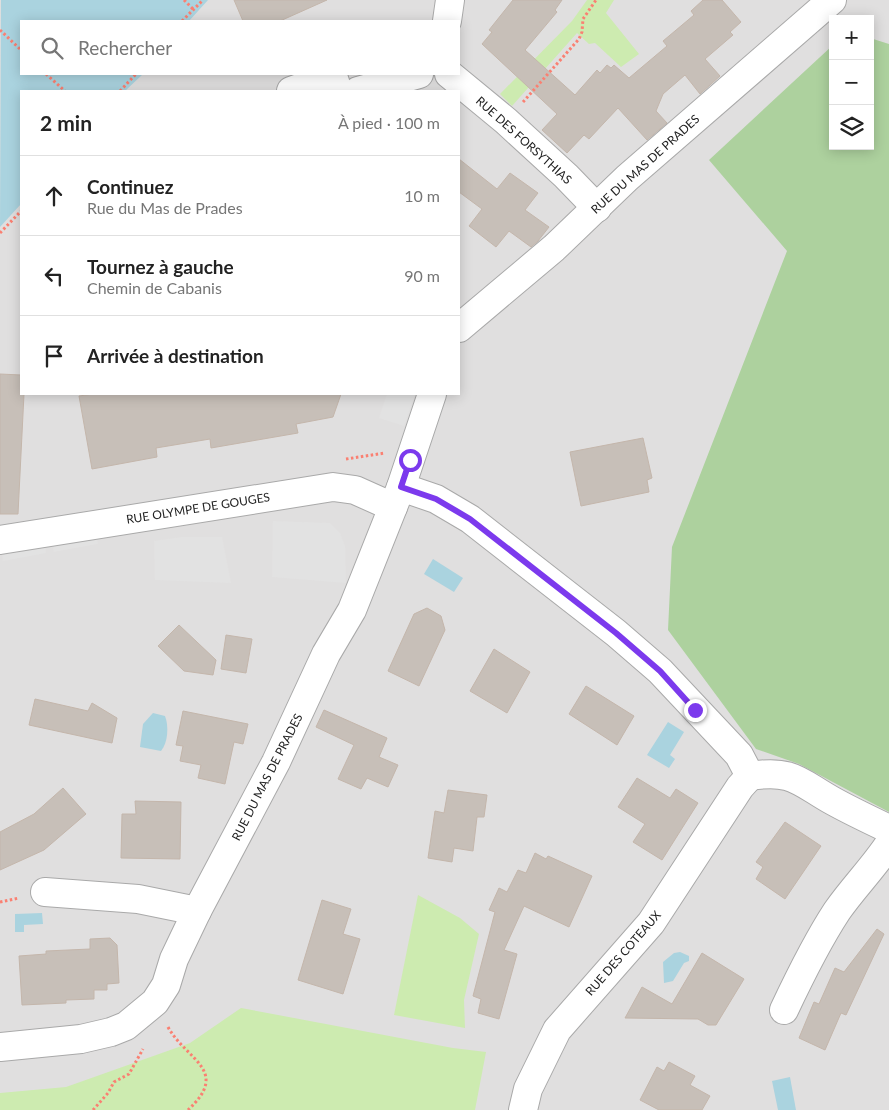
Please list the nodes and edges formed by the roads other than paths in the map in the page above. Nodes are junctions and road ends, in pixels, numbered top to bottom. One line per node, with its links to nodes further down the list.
1 (450, 0): 3 (street)
2 (817, 4): 9 (street, RUE DU MAS DE PRADES)
3 (447, 20)
4 (415, 75): 8 (street)
5 (450, 75): 9 (street, RUE DES FORSYTHIAS)
6 (294, 90): 7 (street)
7 (338, 90)
8 (362, 90)
9 (596, 208): 10 (street, RUE DU MAS DE PRADES)
10 (460, 327)
11 (432, 395): 12 (street, RUE DU MAS DE PRADES)
12 (397, 497): 13 (street, RUE OLYMPE DE GOUGES); 14 (street, RUE OLYMPE DE GOUGES); 18 (street, RUE DU MAS DE PRADES)
13 (0, 540)
14 (750, 776): 15 (street); 21 (street, RUE DES COTEAUX)
15 (889, 829)
16 (889, 844): 19 (street)
17 (45, 892): 18 (street)
18 (197, 911): 20 (street, RUE DU MAS DE PRADES)
19 (784, 1010)
20 (0, 1047)
21 (522, 1110)

